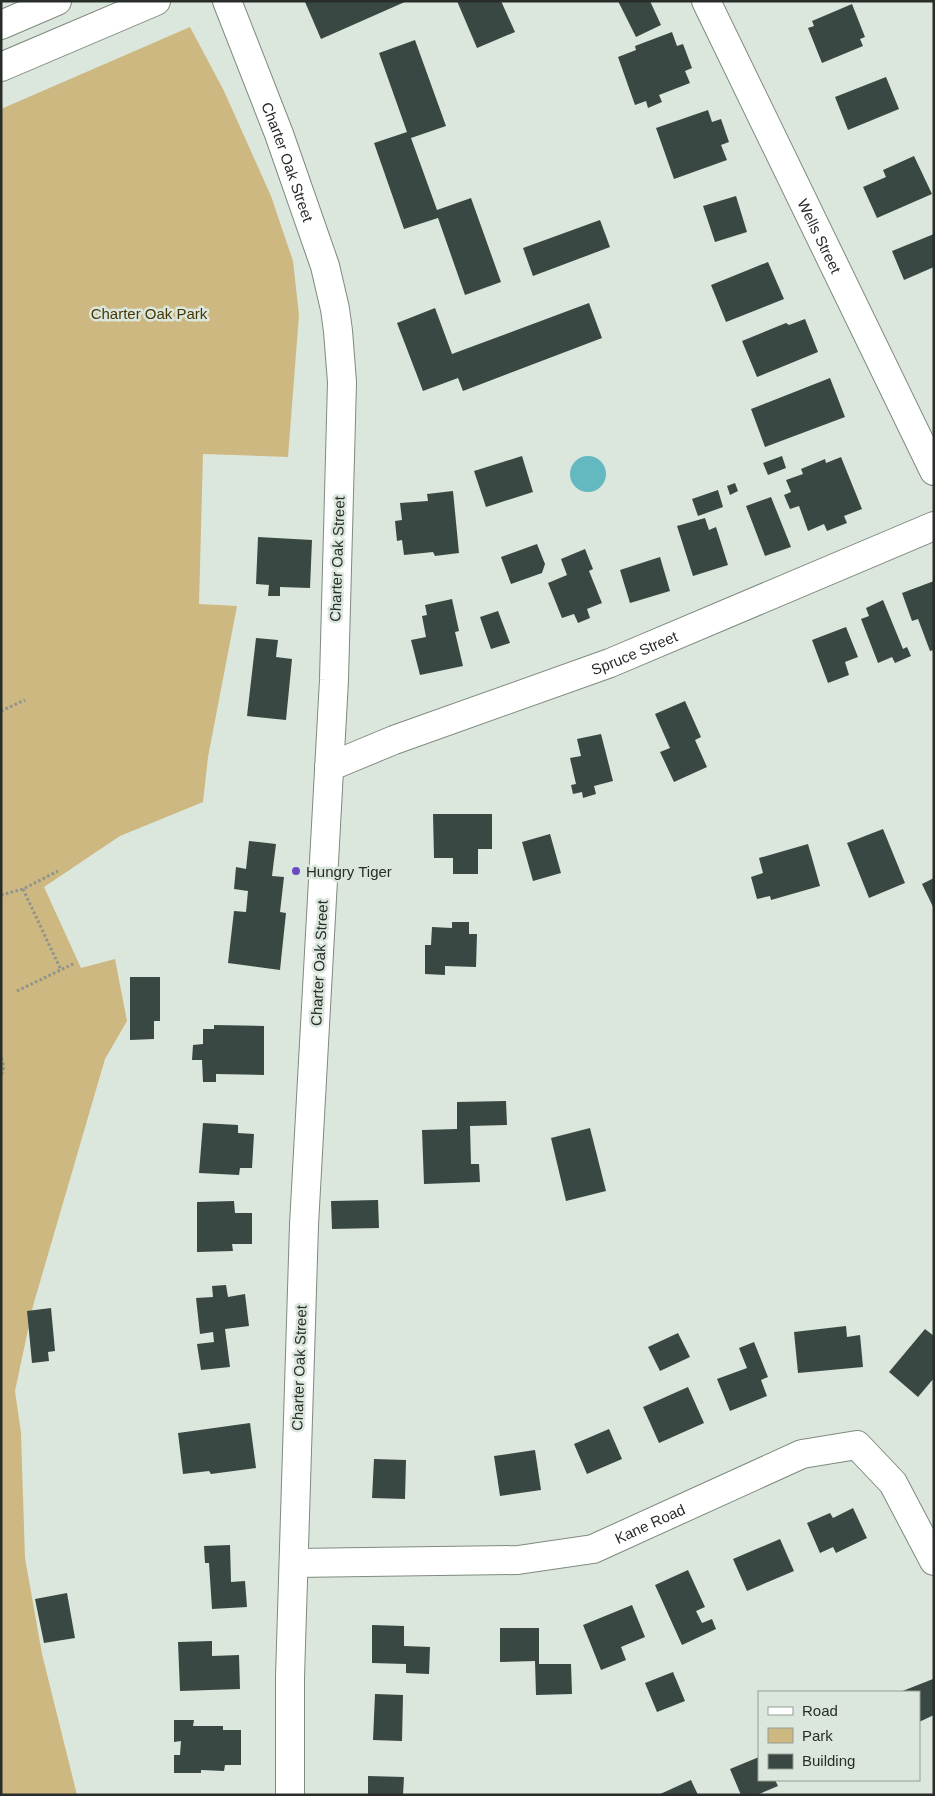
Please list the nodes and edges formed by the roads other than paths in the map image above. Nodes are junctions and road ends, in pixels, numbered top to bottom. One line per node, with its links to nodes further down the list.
1 (56, 1): 5 (main road)
2 (156, 1): 6 (main road)
3 (227, 1): 9 (main road, Charter Oak Street)
4 (706, 1): 7 (main road, Wells Street)
5 (1, 25)
6 (1, 67)
7 (934, 471)
8 (934, 526): 9 (main road, Spruce Street)
9 (329, 767): 11 (main road, Charter Oak Street)
10 (934, 1562): 11 (main road, Kane Road)
11 (294, 1563): 12 (main road, Charter Oak Street)
12 (290, 1795)

